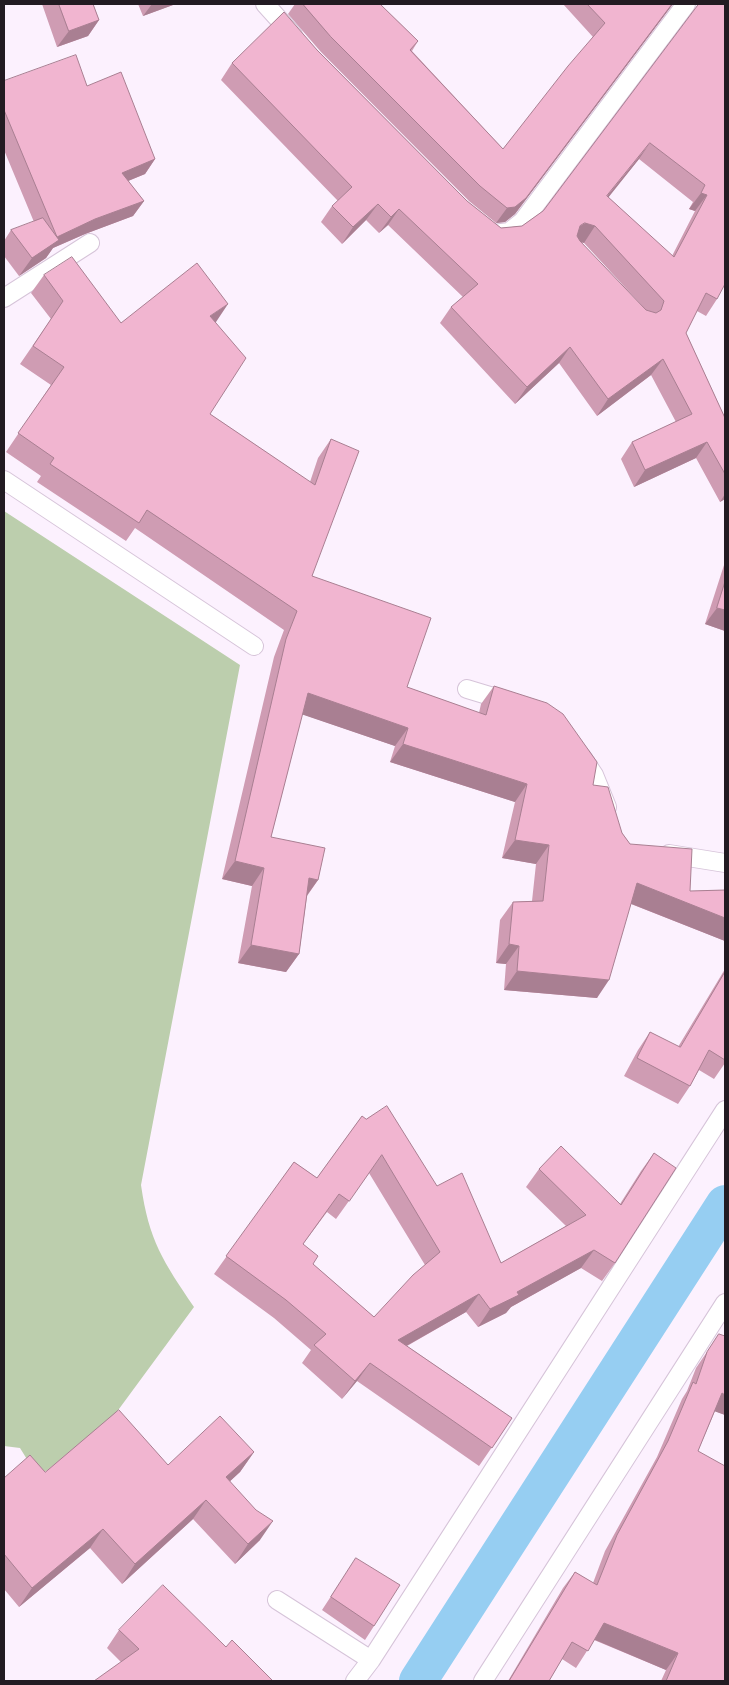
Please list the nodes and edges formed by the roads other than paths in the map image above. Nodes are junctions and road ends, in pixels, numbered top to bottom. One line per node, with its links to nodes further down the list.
1 (265, 4): 3 (lane)
2 (686, 4): 4 (lane)
3 (301, 45)
4 (481, 224)
5 (90, 243): 6 (lane)
6 (4, 298)
7 (4, 480): 8 (lane)
8 (254, 646)
9 (467, 689): 10 (lane)
10 (529, 708)
11 (575, 746): 12 (lane)
12 (612, 823)
13 (654, 854): 14 (lane)
14 (725, 863)
15 (725, 1110): 18 (lane)
16 (725, 1303): 20 (lane)
17 (277, 1600): 18 (lane)
18 (371, 1660): 19 (lane)
19 (355, 1681)
20 (483, 1681)

